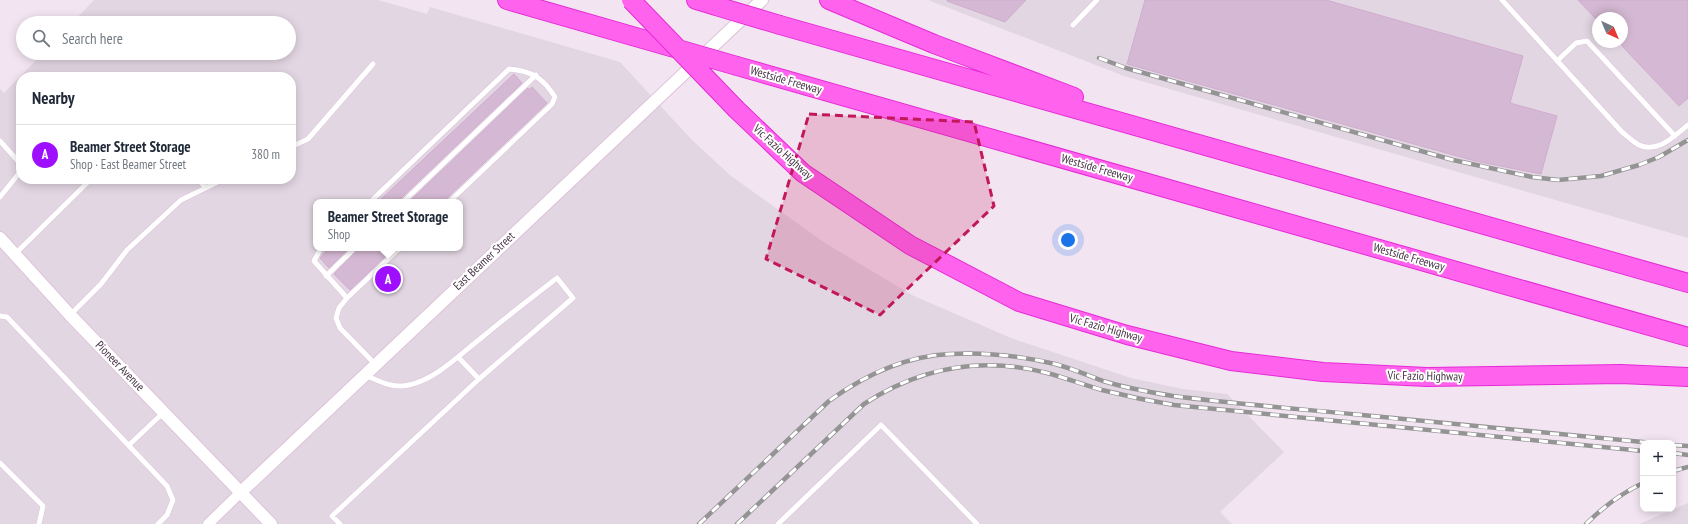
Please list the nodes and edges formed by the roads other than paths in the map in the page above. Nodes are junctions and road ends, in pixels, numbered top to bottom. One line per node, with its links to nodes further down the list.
1 (507, 0): 37 (highway, Westside Freeway, bridge)
2 (631, 0): 41 (highway, Vic Fazio Highway, bridge)
3 (696, 0): 13 (highway, bridge)
4 (762, 0): 39 (street, East Beamer Street)
5 (829, 0): 13 (highway)
6 (1097, 0): 8 (lane)
7 (1502, 0): 9 (lane)
8 (1073, 25)
9 (1557, 61): 14 (lane); 14 (lane)
10 (373, 64): 16 (lane)
11 (536, 75): 24 (lane); 25 (lane); 26 (lane)
12 (1688, 125): 14 (lane)
13 (1153, 130): 33 (highway)
14 (1675, 136)
15 (0, 141): 17 (lane)
16 (296, 145)
17 (16, 159)
18 (16, 177): 23 (lane)
19 (86, 184): 31 (lane)
20 (202, 184): 22 (lane)
21 (214, 184): 22 (lane)
22 (206, 188): 35 (lane)
23 (0, 197)
24 (373, 199)
25 (406, 199)
26 (452, 199)
27 (0, 238): 31 (street, Pioneer Avenue)
28 (319, 251): 32 (lane)
29 (352, 251): 32 (lane)
30 (397, 251): 34 (lane)
31 (15, 254): 35 (street, Pioneer Avenue)
32 (326, 276): 34 (lane)
33 (1688, 283)
34 (347, 298): 39 (lane)
35 (70, 315): 43 (street, Pioneer Avenue)
36 (0, 316): 44 (lane)
37 (1688, 336)
38 (458, 357): 40 (lane); 42 (lane); 42 (lane)
39 (375, 364): 40 (street, East Beamer Street)
40 (364, 375): 46 (street, East Beamer Street)
41 (1688, 378)
42 (478, 379): 51 (lane)
43 (164, 411): 44 (lane); 46 (street, Pioneer Avenue)
44 (129, 445): 48 (lane)
45 (0, 463): 47 (lane)
46 (241, 492): 49 (street, East Beamer Street); 50 (street, Pioneer Avenue)
47 (39, 524)
48 (158, 524)
49 (208, 524)
50 (271, 524)
51 (340, 524)
52 (778, 524): 53 (lane)
53 (977, 524)

